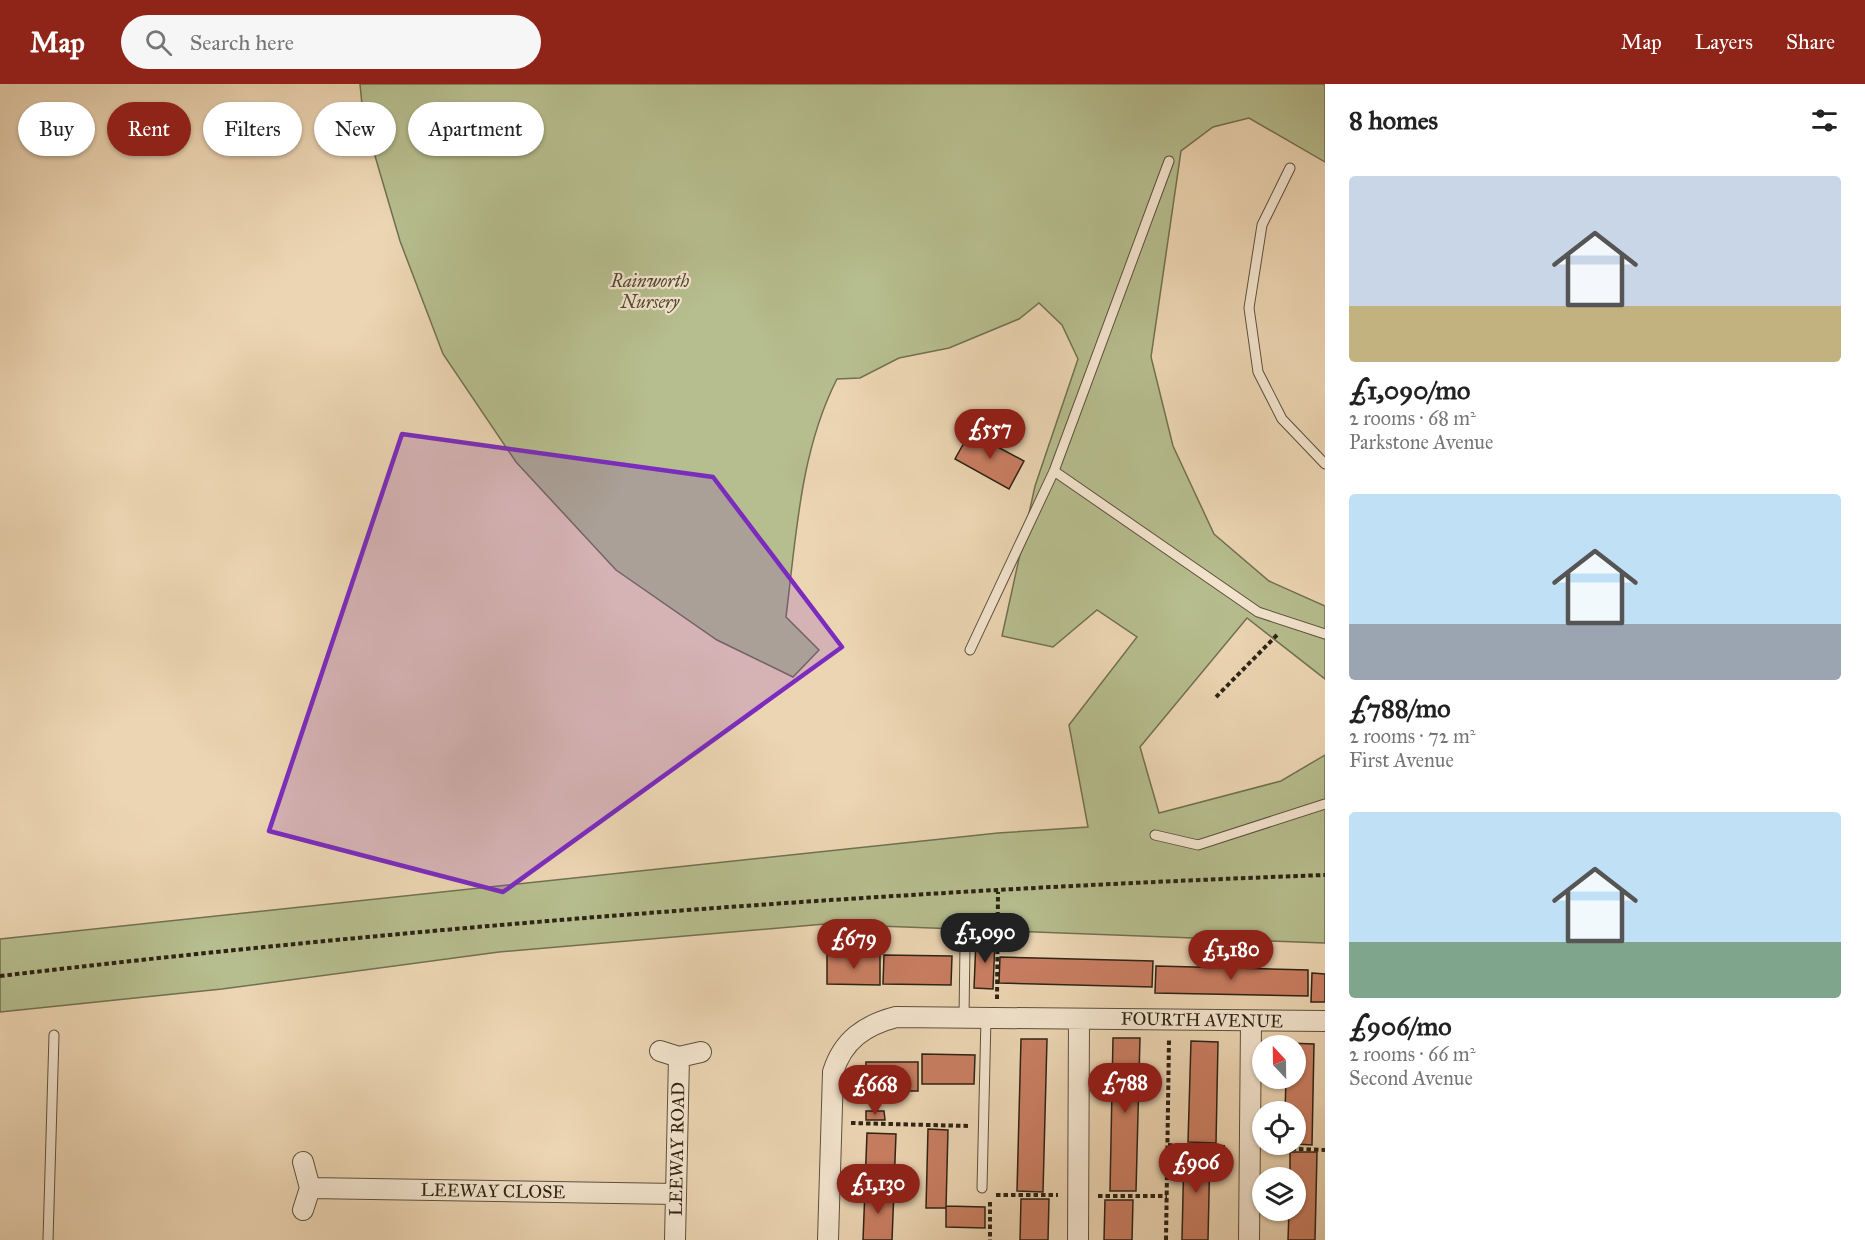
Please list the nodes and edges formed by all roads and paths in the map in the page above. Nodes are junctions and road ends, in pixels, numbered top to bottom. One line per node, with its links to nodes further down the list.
1 (1169, 161): 4 (lane)
2 (1290, 168): 3 (lane)
3 (1325, 464)
4 (1054, 471): 5 (lane); 7 (lane)
5 (1289, 622): 6 (lane); 8 (path)
6 (1325, 634)
7 (970, 650)
8 (1216, 697)
9 (1325, 804): 10 (lane)
10 (1155, 835)
11 (1325, 875): 12 (path)
12 (998, 892): 14 (path); 16 (path)
13 (966, 945): 15 (lane)
14 (0, 976)
15 (964, 1017): 16 (street, FOURTH AVENUE); 25 (street, FOURTH AVENUE)
16 (991, 1018): 17 (street, FOURTH AVENUE); 26 (lane)
17 (1079, 1019): 18 (street, FOURTH AVENUE); 36 (street)
18 (1169, 1020): 20 (street, FOURTH AVENUE); 37 (path)
19 (1325, 1021): 20 (street, FOURTH AVENUE)
20 (1251, 1022): 38 (street)
21 (54, 1035): 32 (lane)
22 (660, 1051): 24 (street, LEEWAY ROAD)
23 (701, 1052): 24 (street, LEEWAY ROAD)
24 (679, 1057): 30 (street, LEEWAY ROAD)
25 (832, 1123): 26 (path); 34 (street, FOURTH AVENUE)
26 (984, 1126): 29 (lane)
27 (303, 1162): 28 (street)
28 (310, 1188): 30 (street, LEEWAY CLOSE); 31 (street)
29 (982, 1188): 35 (path)
30 (676, 1194): 33 (street, LEEWAY ROAD)
31 (303, 1210)
32 (48, 1240)
33 (675, 1240)
34 (828, 1240)
35 (990, 1240)
36 (1077, 1240)
37 (1166, 1240)
38 (1249, 1240)

